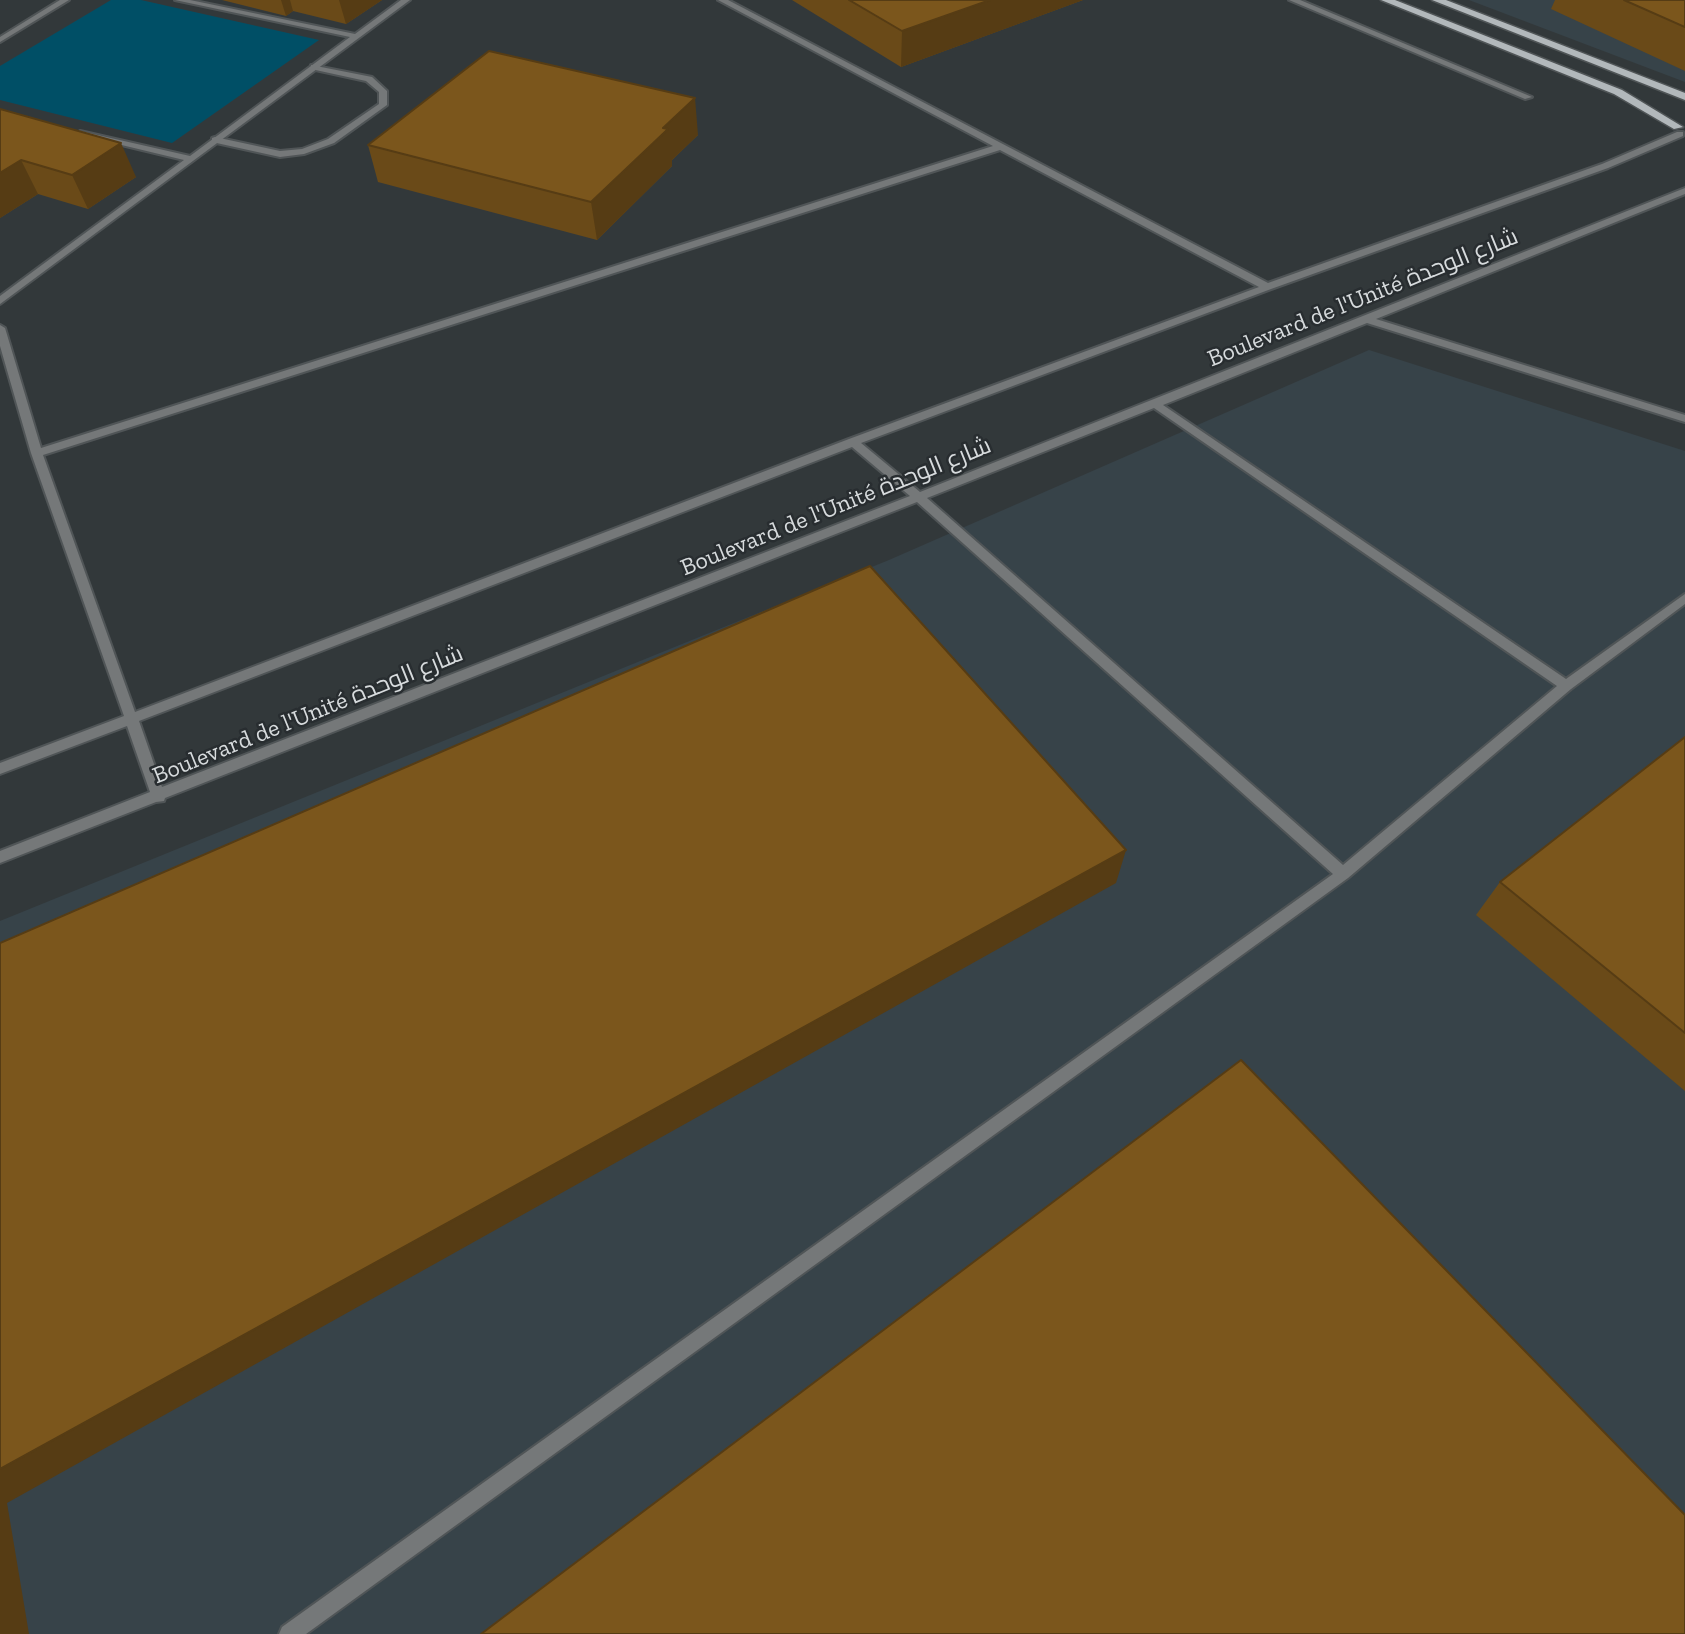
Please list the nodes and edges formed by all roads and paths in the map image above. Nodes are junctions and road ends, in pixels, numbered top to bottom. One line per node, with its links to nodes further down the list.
1 (65, 0): 9 (street)
2 (179, 0): 8 (street)
3 (406, 0): 8 (street)
4 (722, 0): 17 (street)
5 (1293, 0): 11 (street)
6 (1386, 0): 15 (main road)
7 (1437, 0): 12 (main road)
8 (355, 36): 10 (street)
9 (0, 40)
10 (314, 67): 16 (street); 16 (street)
11 (1528, 97)
12 (1685, 97)
13 (1685, 116): 15 (main road)
14 (76, 131): 18 (street)
15 (1681, 134): 20 (street, Boulevard de l'Unité شارع الوحدة)
16 (215, 140): 18 (street)
17 (999, 147): 20 (street); 27 (street)
18 (190, 159): 21 (street)
19 (1685, 191): 22 (street, Boulevard de l'Unité شارع الوحدة)
20 (1266, 287): 26 (street, Boulevard de l'Unité شارع الوحدة)
21 (0, 301)
22 (1366, 319): 24 (street, Boulevard de l'Unité شارع الوحدة); 25 (street)
23 (0, 328): 27 (street)
24 (1155, 404): 28 (street, Boulevard de l'Unité شارع الوحدة); 30 (street)
25 (1685, 419)
26 (853, 442): 28 (street); 31 (street, Boulevard de l'Unité شارع الوحدة)
27 (37, 453): 31 (street)
28 (918, 496): 33 (street, Boulevard de l'Unité شارع الوحدة); 35 (street)
29 (1685, 598): 30 (street)
30 (1566, 686): 35 (street)
31 (131, 719): 32 (street, Boulevard de l'Unité شارع الوحدة); 33 (street)
32 (0, 769)
33 (159, 797): 34 (street, Boulevard de l'Unité شارع الوحدة)
34 (0, 857)
35 (1343, 874): 36 (street)
36 (289, 1634)

